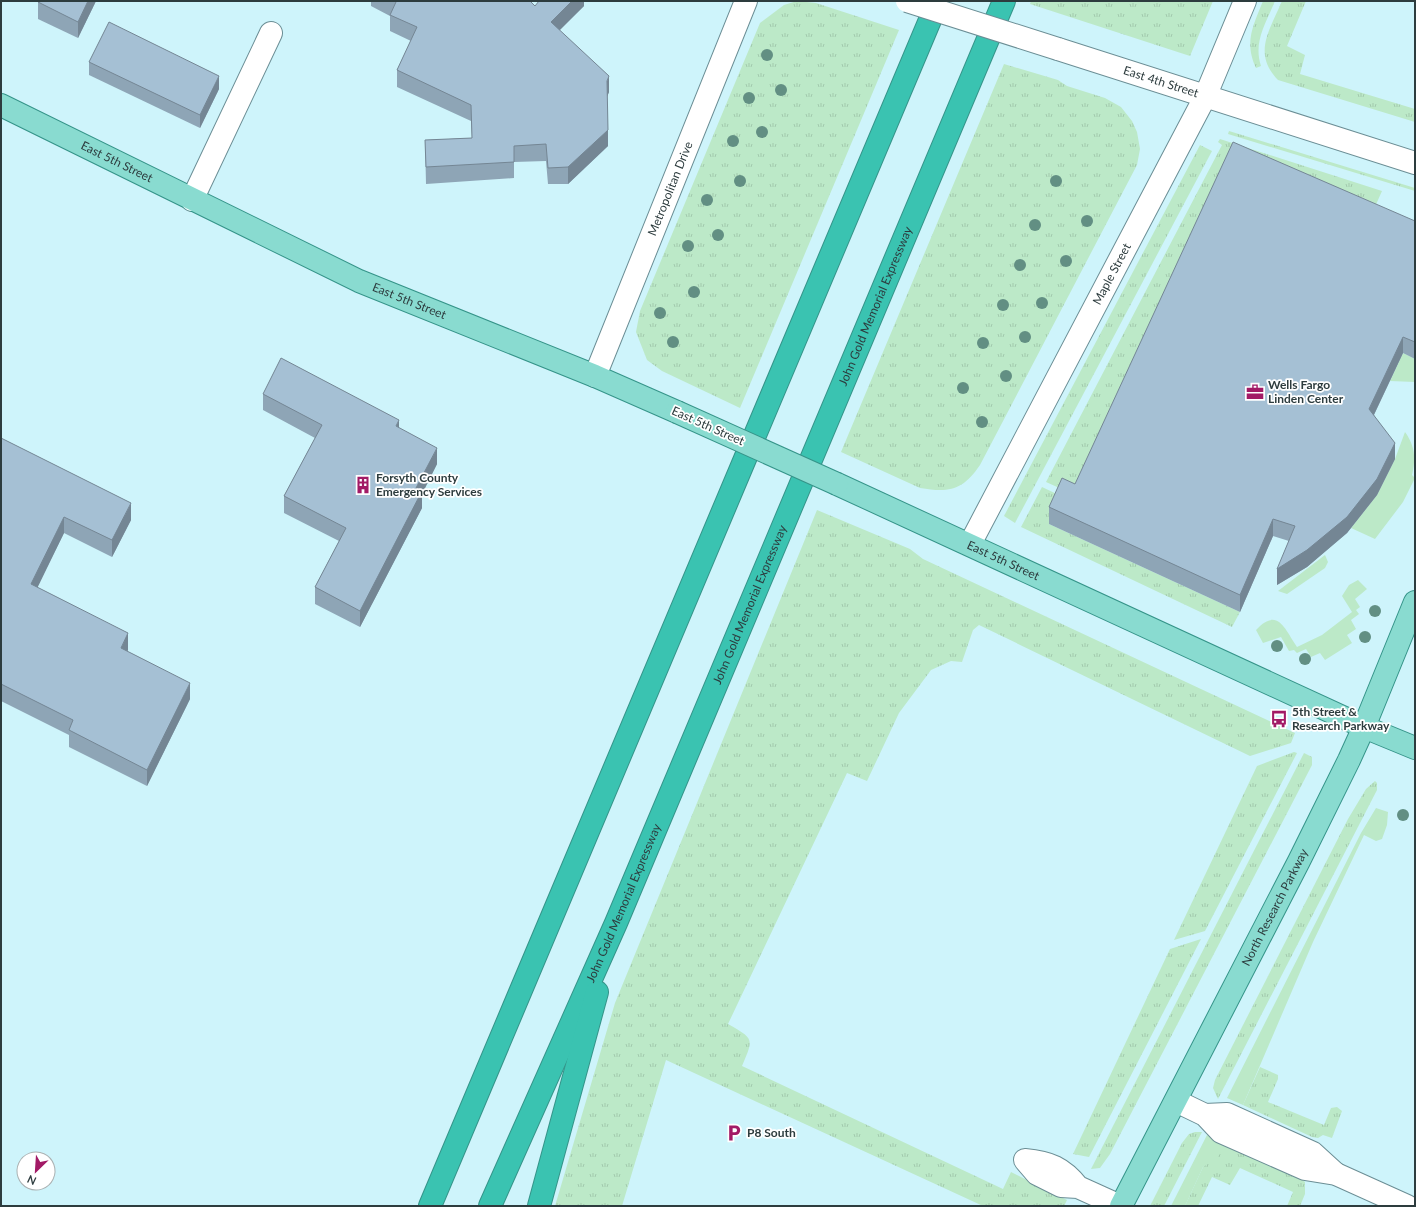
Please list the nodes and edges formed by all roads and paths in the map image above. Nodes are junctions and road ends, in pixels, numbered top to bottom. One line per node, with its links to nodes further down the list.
1 (746, 1): 11 (street, Metropolitan Drive)
2 (907, 1): 7 (street, East 4th Street, bridge)
3 (938, 1): 19 (highway)
4 (1004, 1): 16 (highway, John Gold Memorial Expressway)
5 (1245, 1): 7 (street, Maple Street)
6 (271, 33): 10 (street)
7 (1205, 97): 9 (street, East 4th Street); 12 (street, Maple Street)
8 (1, 105): 10 (main road, East 5th Street)
9 (1415, 163)
10 (192, 200): 11 (main road, East 5th Street)
11 (595, 376): 12 (main road, East 5th Street, bridge)
12 (970, 544): 14 (main road, East 5th Street)
13 (1415, 602): 14 (main road, North Research Parkway)
14 (1364, 727): 15 (main road, East 5th Street); 17 (main road, North Research Parkway)
15 (1415, 748)
16 (616, 923): 20 (highway, John Gold Memorial Expressway); 21 (highway)
17 (1176, 1101): 22 (main road, North Research Parkway); 23 (street)
18 (1078, 1187): 22 (street)
19 (430, 1206)
20 (490, 1206)
21 (539, 1206)
22 (1120, 1206)
23 (1407, 1206)

